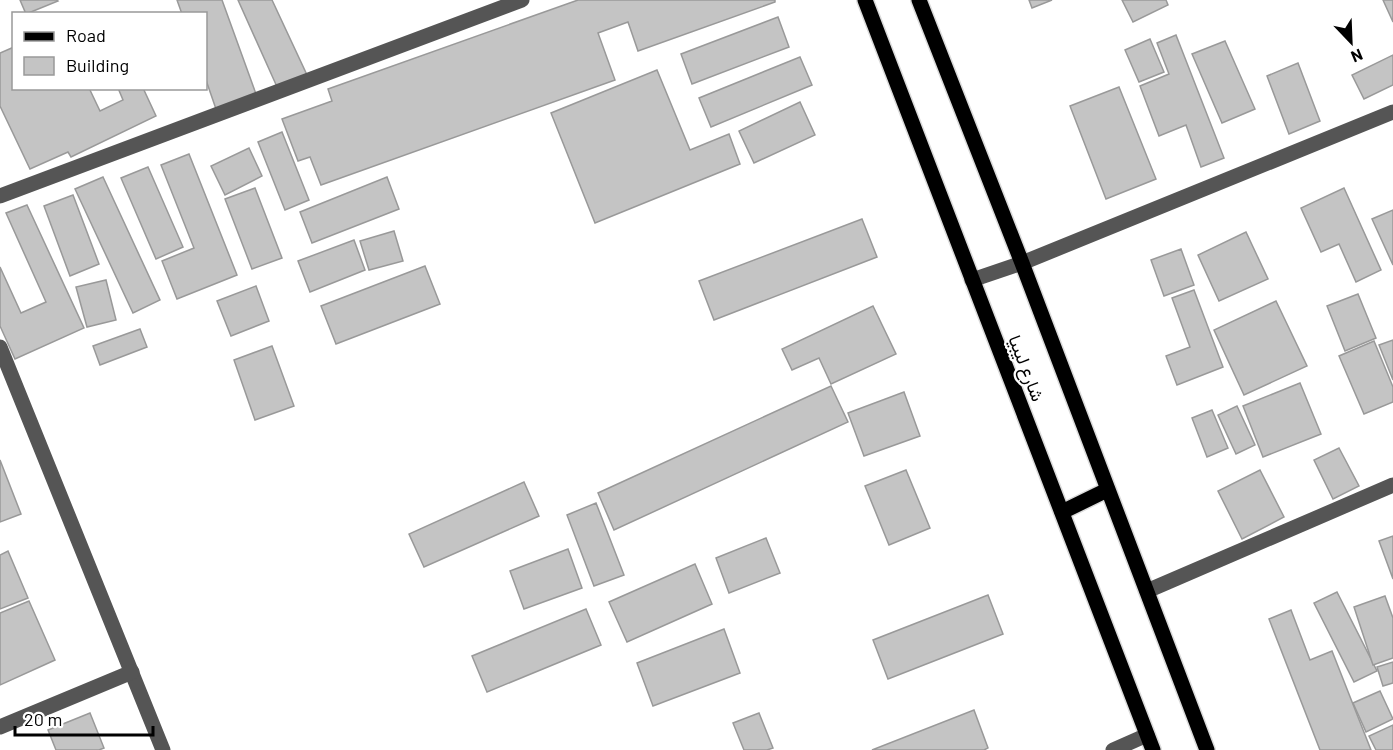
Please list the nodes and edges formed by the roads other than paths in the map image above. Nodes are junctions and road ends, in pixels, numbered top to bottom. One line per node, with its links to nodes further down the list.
1 (522, 0): 5 (street)
2 (865, 0): 7 (main road, شارع ليبيا)
3 (919, 0): 6 (main road, شارع ليبيا)
4 (1393, 112): 6 (street)
5 (0, 196)
6 (1022, 263): 7 (street); 10 (main road, شارع ليبيا)
7 (972, 280): 11 (main road, شارع ليبيا)
8 (0, 347): 13 (street)
9 (1393, 485): 12 (street)
10 (1107, 490): 11 (main road); 12 (main road, شارع ليبيا)
11 (1062, 512): 15 (main road, شارع ليبيا)
12 (1147, 591): 19 (main road, شارع ليبيا)
13 (132, 672): 14 (street); 16 (street)
14 (0, 727)
15 (1147, 735): 17 (street); 18 (main road, شارع ليبيا)
16 (163, 750)
17 (1113, 750)
18 (1153, 750)
19 (1207, 750)

